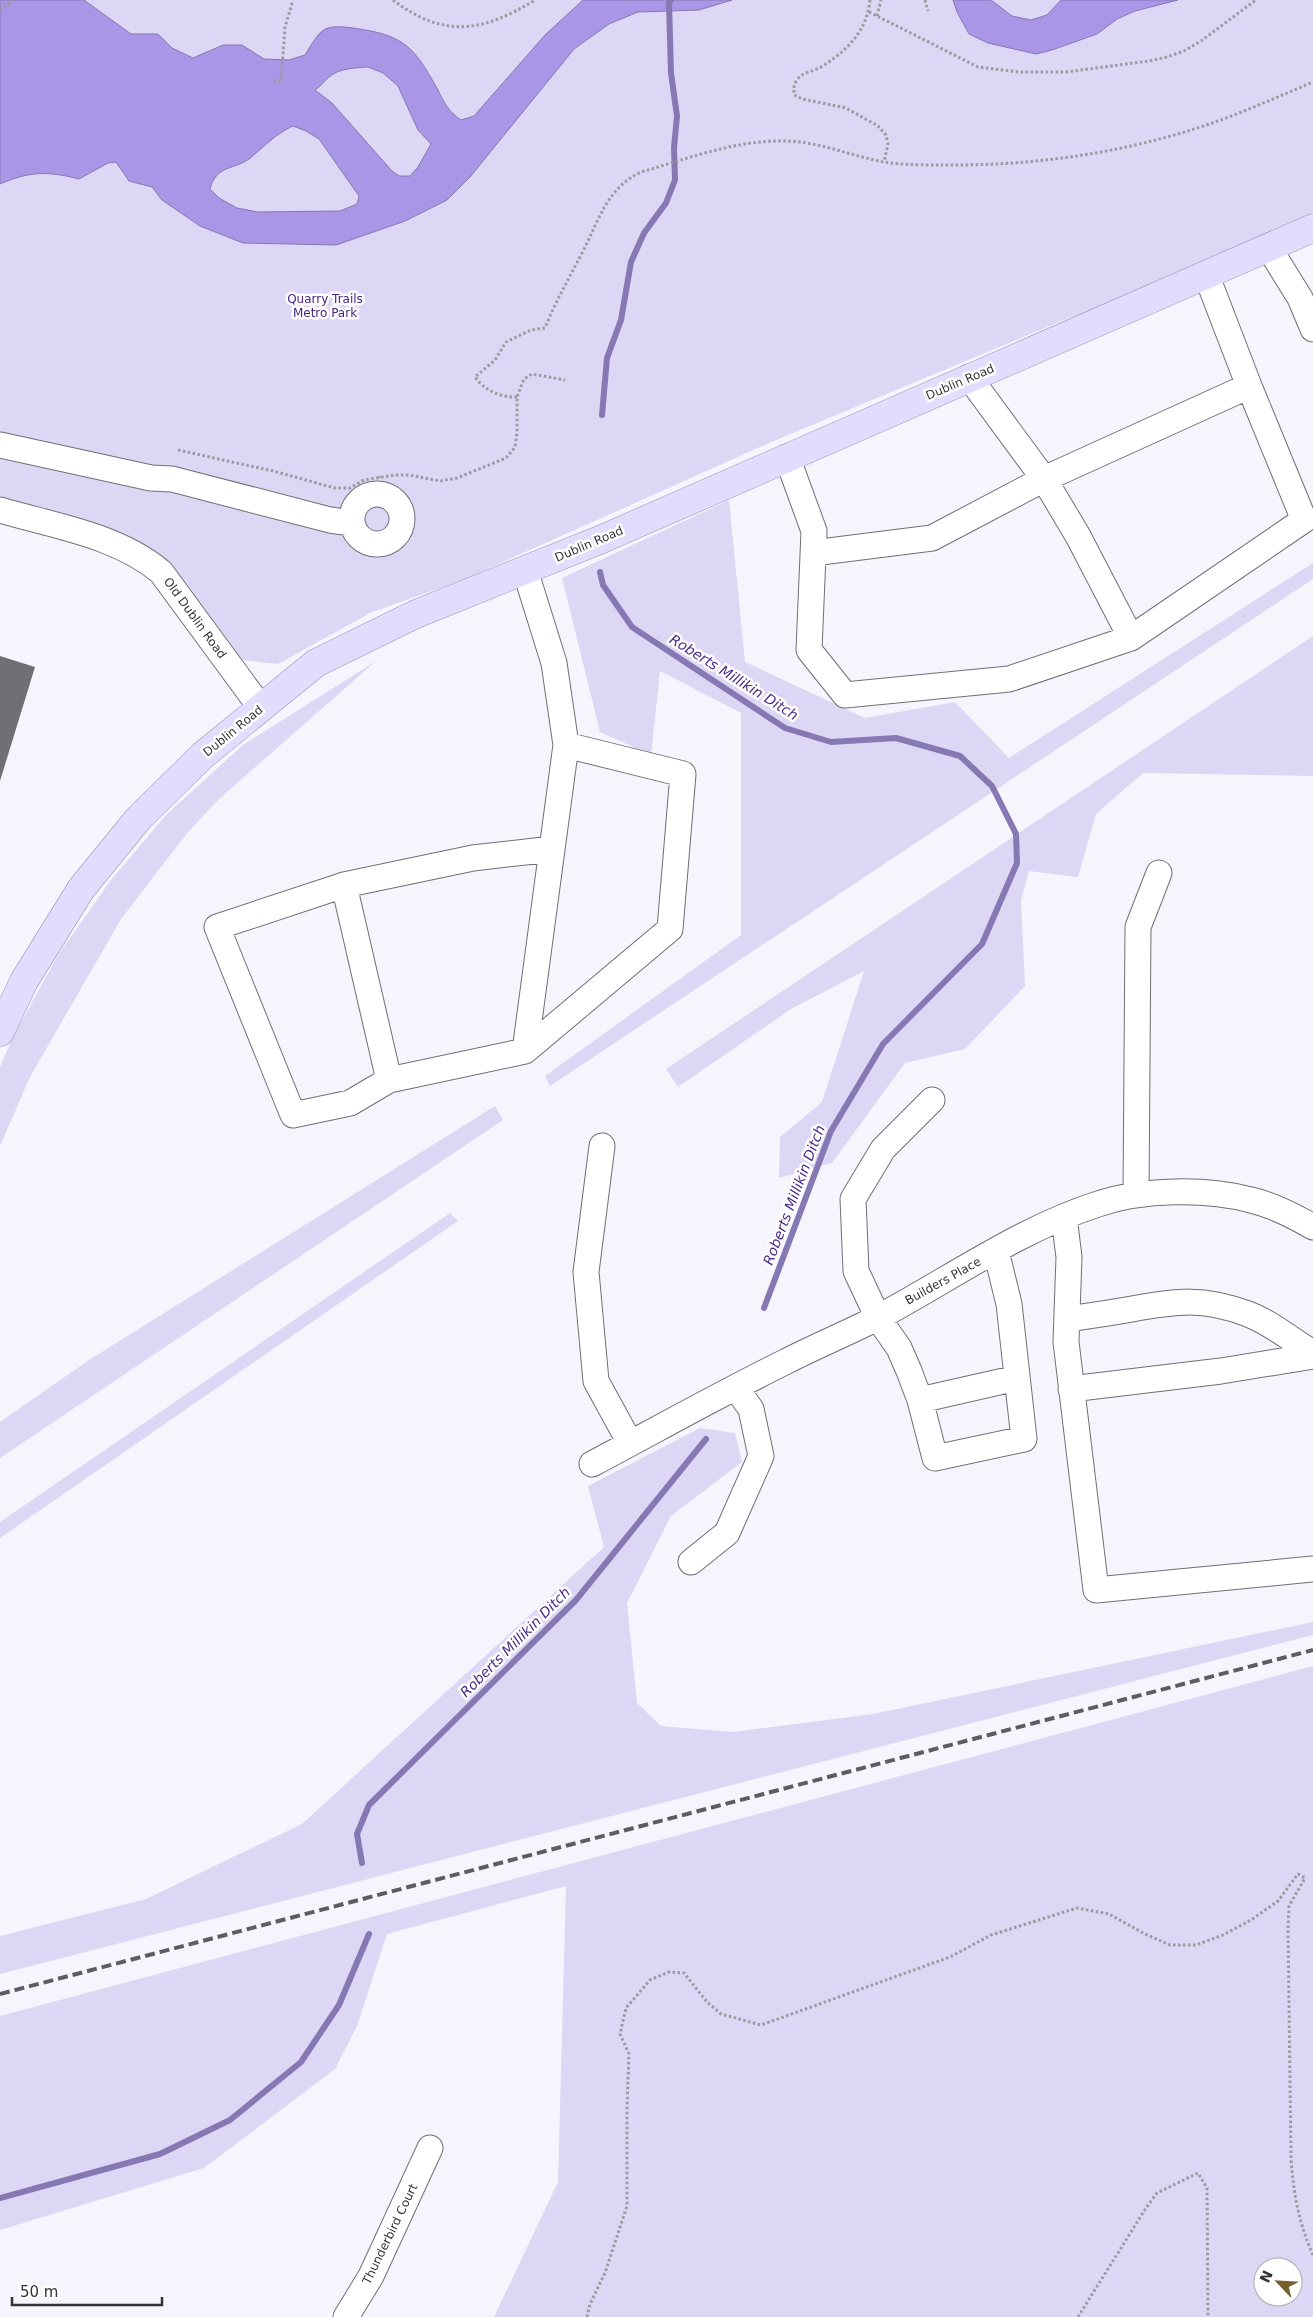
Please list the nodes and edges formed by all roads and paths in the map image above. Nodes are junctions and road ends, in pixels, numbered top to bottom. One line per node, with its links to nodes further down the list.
1 (13, 0): 9 (path)
2 (293, 0): 13 (path)
3 (393, 0): 4 (path)
4 (536, 0)
5 (870, 0): 11 (path)
6 (881, 0): 12 (path)
7 (925, 0): 10 (path)
8 (1256, 0): 12 (path)
9 (0, 10)
10 (928, 11)
11 (869, 12): 12 (path); 15 (path)
12 (877, 16)
13 (273, 81)
14 (1313, 82): 15 (path)
15 (884, 162): 24 (path)
16 (1313, 228): 17 (main road, Dublin Road)
17 (1269, 248): 18 (main road, Dublin Road); 19 (street)
18 (1206, 274): 21 (main road, Dublin Road); 23 (street)
19 (1306, 295): 20 (street)
20 (1313, 329)
21 (969, 377): 27 (main road, Dublin Road); 28 (street)
22 (565, 380): 24 (path)
23 (1249, 386): 28 (street); 34 (street)
24 (516, 397): 29 (path)
25 (0, 445): 31 (street)
26 (178, 450): 29 (path)
27 (787, 457): 32 (street); 33 (main road, Dublin Road)
28 (1044, 479): 32 (street); 34 (street)
29 (378, 485): 31 (street); 31 (street)
30 (0, 510): 35 (street, Old Dublin Road)
31 (352, 523)
32 (813, 553): 34 (street)
33 (526, 570): 35 (main road, Dublin Road); 36 (street)
34 (1131, 638)
35 (261, 708): 40 (main road, Dublin Road)
36 (566, 745): 37 (street); 41 (street)
37 (552, 849): 39 (street); 41 (street)
38 (1159, 873): 45 (street)
39 (344, 885): 42 (street); 42 (street)
40 (0, 1032)
41 (525, 1051): 42 (street)
42 (389, 1080)
43 (932, 1100): 49 (street)
44 (602, 1146): 56 (street)
45 (1136, 1195): 46 (street, Builders Place); 47 (street, Builders Place)
46 (1064, 1217): 48 (street, Builders Place); 50 (street)
47 (1313, 1227)
48 (996, 1251): 49 (street, Builders Place); 52 (street)
49 (878, 1318): 53 (street, Builders Place); 55 (street)
50 (1067, 1319): 51 (street); 54 (street)
51 (1313, 1355): 54 (street)
52 (1017, 1378): 55 (street); 55 (street)
53 (736, 1388): 56 (street, Builders Place); 58 (street)
54 (1070, 1389): 59 (street)
55 (920, 1400)
56 (630, 1444): 57 (street, Builders Place)
57 (592, 1464)
58 (691, 1562)
59 (1313, 1568)
60 (430, 2148): 62 (street, Thunderbird Court)
61 (1313, 2255): 63 (path)
62 (346, 2317)
63 (587, 2317)
64 (1078, 2317): 65 (path)
65 (1208, 2317)

